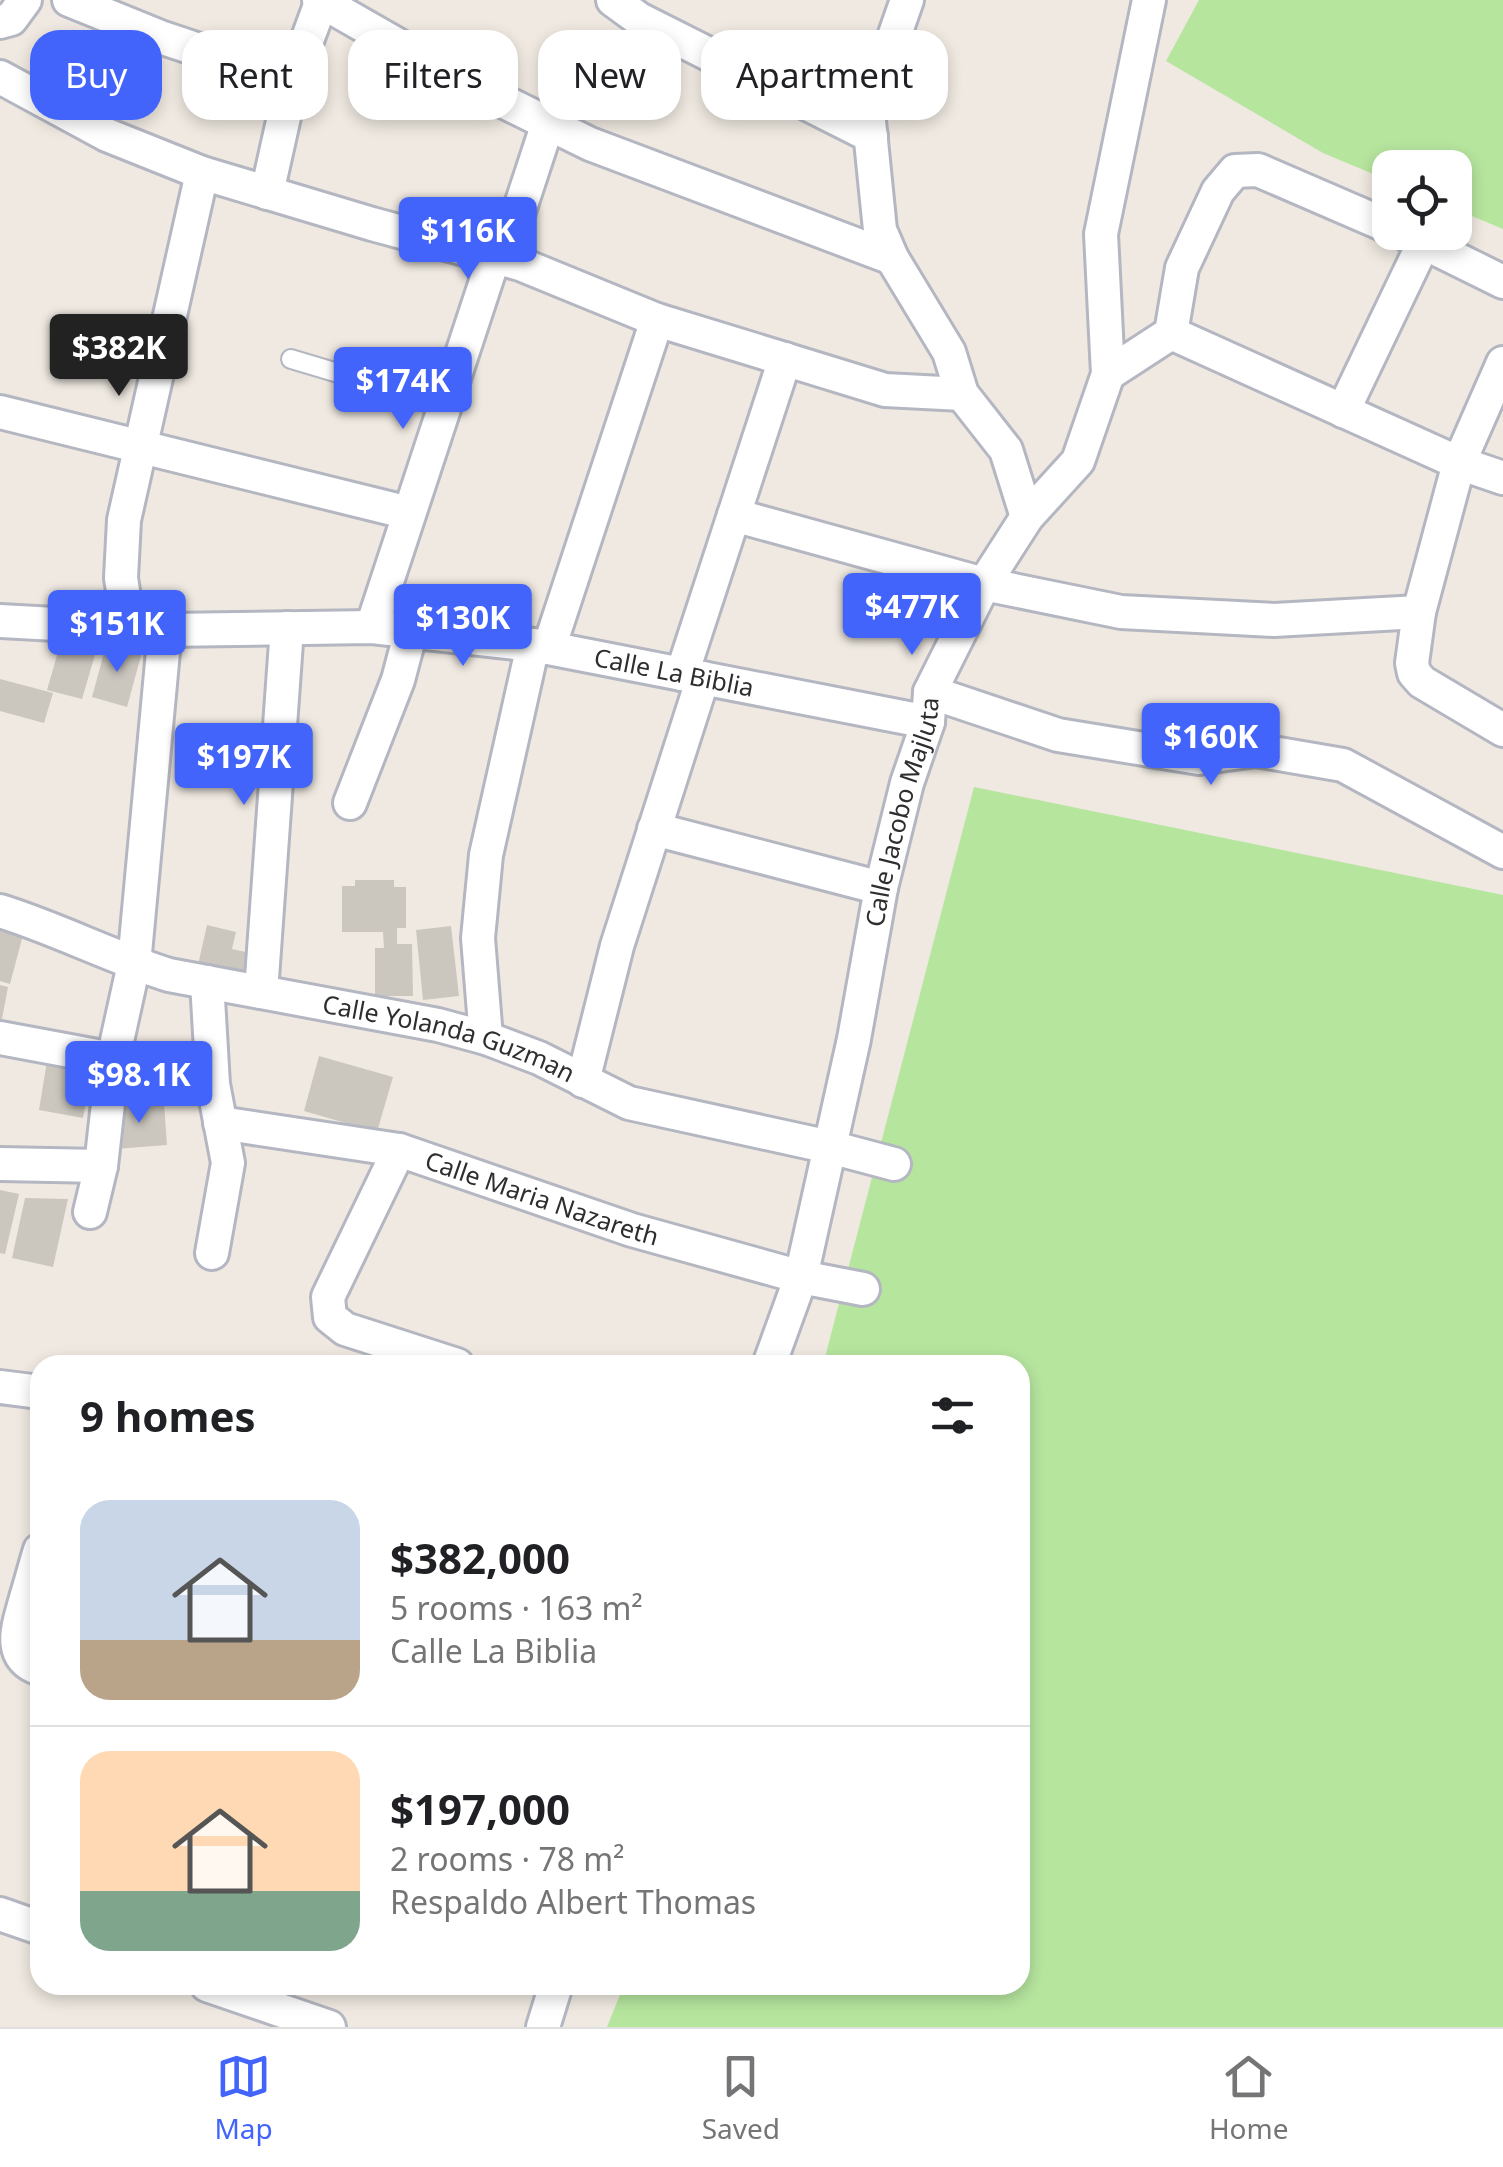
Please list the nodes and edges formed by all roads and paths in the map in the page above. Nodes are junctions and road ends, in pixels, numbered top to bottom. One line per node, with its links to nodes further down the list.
1 (26, 0): 7 (street)
2 (69, 0): 9 (street)
3 (321, 0): 8 (street); 12 (street)
4 (613, 0): 13 (street)
5 (1149, 0): 27 (street, Calle Jacobo Majluta)
6 (899, 2): 13 (street)
7 (0, 22)
8 (310, 30)
9 (182, 44)
10 (0, 78): 14 (street)
11 (284, 120): 15 (street)
12 (548, 123): 19 (street); 20 (street)
13 (871, 136): 20 (street)
14 (202, 173): 15 (street); 32 (street)
15 (268, 193): 19 (street)
16 (1372, 219): 23 (street)
17 (1408, 250): 30 (street)
18 (1439, 250): 21 (street)
19 (499, 258): 22 (street); 29 (street)
20 (892, 258): 28 (street)
21 (1503, 282)
22 (658, 320): 25 (street); 46 (street)
23 (1171, 334): 27 (street); 30 (street)
24 (291, 358): 29 (lane)
25 (785, 359): 28 (street); 36 (street)
26 (1503, 363): 33 (street)
27 (1108, 374): 37 (street, Calle Jacobo Majluta)
28 (962, 394): 37 (street)
29 (445, 404): 35 (street)
30 (1343, 411): 33 (street)
31 (0, 412): 32 (street)
32 (141, 447): 35 (street); 43 (street)
33 (1459, 463): 34 (street); 39 (street)
34 (1503, 478)
35 (409, 513): 41 (street)
36 (734, 515): 38 (street); 47 (street)
37 (1026, 517): 38 (street, Calle Jacobo Majluta)
38 (984, 584): 39 (street); 48 (street, Calle Jacobo Majluta)
39 (1420, 612): 49 (street)
40 (0, 621): 43 (street, Calle La Biblia)
41 (372, 626): 42 (street, Calle La Biblia); 45 (street, Calle La Biblia)
42 (287, 628): 44 (street, Calle La Biblia); 57 (street)
43 (130, 629): 44 (street, Calle La Biblia)
44 (165, 630): 55 (street)
45 (411, 631): 46 (street, Calle La Biblia); 50 (street)
46 (541, 646): 47 (street, Calle La Biblia); 59 (street)
47 (692, 676): 48 (street, Calle La Biblia); 51 (street)
48 (929, 707): 52 (street, Calle La Biblia); 53 (street, Calle Jacobo Majluta)
49 (1503, 730)
50 (350, 802)
51 (654, 829): 53 (street); 61 (street)
52 (1503, 852)
53 (881, 888): 63 (street, Calle Jacobo Majluta)
54 (0, 912): 55 (street, Calle Yolanda Guzman)
55 (134, 964): 56 (street, Calle Yolanda Guzman); 60 (street)
56 (207, 982): 57 (street, Calle Yolanda Guzman); 62 (street)
57 (260, 992): 59 (street, Calle Yolanda Guzman)
58 (0, 1038): 60 (street)
59 (486, 1038): 61 (street, Calle Yolanda Guzman)
60 (113, 1059): 67 (street)
61 (583, 1081): 63 (street, Calle Yolanda Guzman)
62 (220, 1123): 64 (street, Calle Maria Nazareth); 69 (street)
63 (830, 1146): 66 (street, Calle Yolanda Guzman); 70 (street, Calle Jacobo Majluta)
64 (399, 1150): 70 (street, Calle Maria Nazareth); 72 (street)
65 (0, 1164): 67 (street)
66 (894, 1164)
67 (101, 1166): 68 (street)
68 (90, 1212)
69 (212, 1253)
70 (801, 1276): 71 (street, Calle Maria Nazareth); 73 (street, Calle Jacobo Majluta)
71 (863, 1289)
72 (426, 1355)
73 (773, 1355)
74 (0, 1387): 75 (street)
75 (30, 1391)
76 (30, 1585): 77 (street)
77 (30, 1666)
78 (0, 1914): 79 (street)
79 (30, 1924)
80 (236, 1995): 82 (street)
81 (553, 1995): 83 (street)
82 (329, 2027)
83 (543, 2027)

